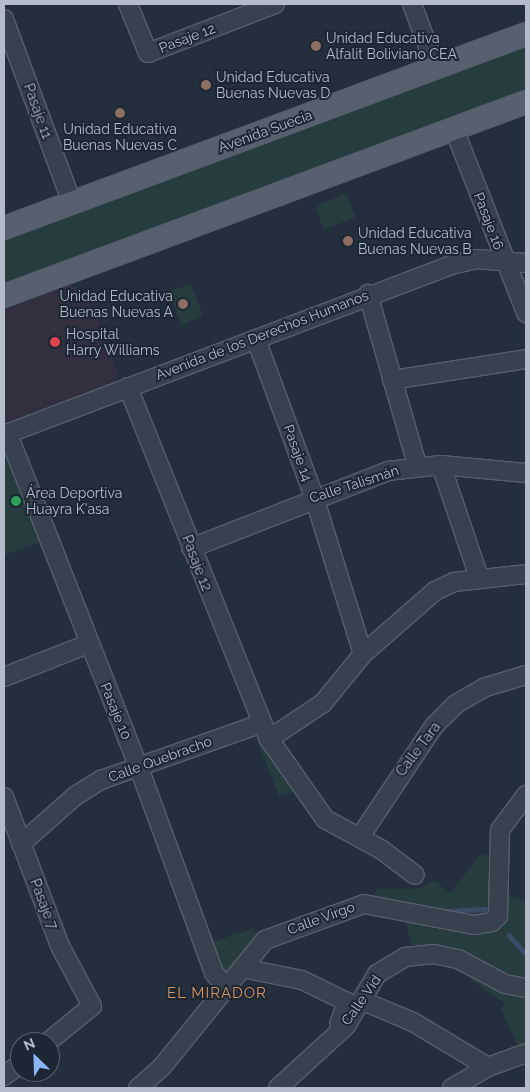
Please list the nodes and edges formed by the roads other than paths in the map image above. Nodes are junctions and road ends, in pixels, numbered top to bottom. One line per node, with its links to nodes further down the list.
1 (128, 4): 2 (street, Pasaje 12)
2 (274, 4)
3 (412, 4): 6 (street)
4 (4, 19): 9 (street, Pasaje 11)
5 (526, 34): 6 (main road, Avenida Suecia)
6 (436, 68): 9 (main road, Avenida Suecia)
7 (526, 102): 8 (main road)
8 (454, 129): 11 (street, Pasaje 16); 14 (main road)
9 (72, 203): 10 (main road, Avenida Suecia)
10 (4, 228)
11 (504, 261): 12 (street, Avenida de los Derechos Humanos); 13 (street, Avenida de los Derechos Humanos); 15 (street, Pasaje 16)
12 (526, 263)
13 (368, 294): 16 (street, Avenida de los Derechos Humanos); 18 (street)
14 (4, 296)
15 (526, 313)
16 (256, 338): 19 (street, Avenida de los Derechos Humanos); 24 (street, Pasaje 14)
17 (526, 359): 18 (street)
18 (392, 380): 21 (street)
19 (128, 387): 20 (street, Avenida de los Derechos Humanos); 25 (street, Pasaje 12)
20 (6, 434): 28 (street, Pasaje 10)
21 (416, 465): 22 (street, Calle Talismán); 24 (street, Calle Talismán)
22 (441, 465): 23 (street, Calle Talismán); 27 (street)
23 (526, 473)
24 (314, 497): 25 (street, Calle Talismán); 29 (street, Pasaje 14)
25 (191, 548): 32 (street, Pasaje 12)
26 (526, 574): 27 (street, Calle Quebracho)
27 (479, 577): 29 (street, Calle Quebracho)
28 (88, 644): 31 (street); 33 (street, Pasaje 10)
29 (363, 654): 32 (street, Calle Quebracho)
30 (526, 675): 36 (street, Calle Tara)
31 (4, 677)
32 (265, 732): 33 (street, Calle Quebracho); 36 (street, Pasaje 12)
33 (138, 765): 37 (street, Calle Quebracho); 40 (street, Pasaje 10)
34 (526, 795): 39 (street, Calle Virgo)
35 (4, 797): 37 (street, Pasaje 7)
36 (360, 837): 38 (street, Pasaje 12)
37 (21, 844): 43 (street, Pasaje 7)
38 (415, 876)
39 (242, 968): 40 (street, Calle Virgo); 42 (street)
40 (226, 986): 46 (street, Calle Virgo)
41 (526, 988): 42 (street, Calle Vid)
42 (355, 1001): 45 (street); 47 (street, Calle Vid)
43 (60, 1032)
44 (526, 1053): 45 (street)
45 (488, 1067): 48 (street)
46 (138, 1088)
47 (278, 1088)
48 (452, 1088)

